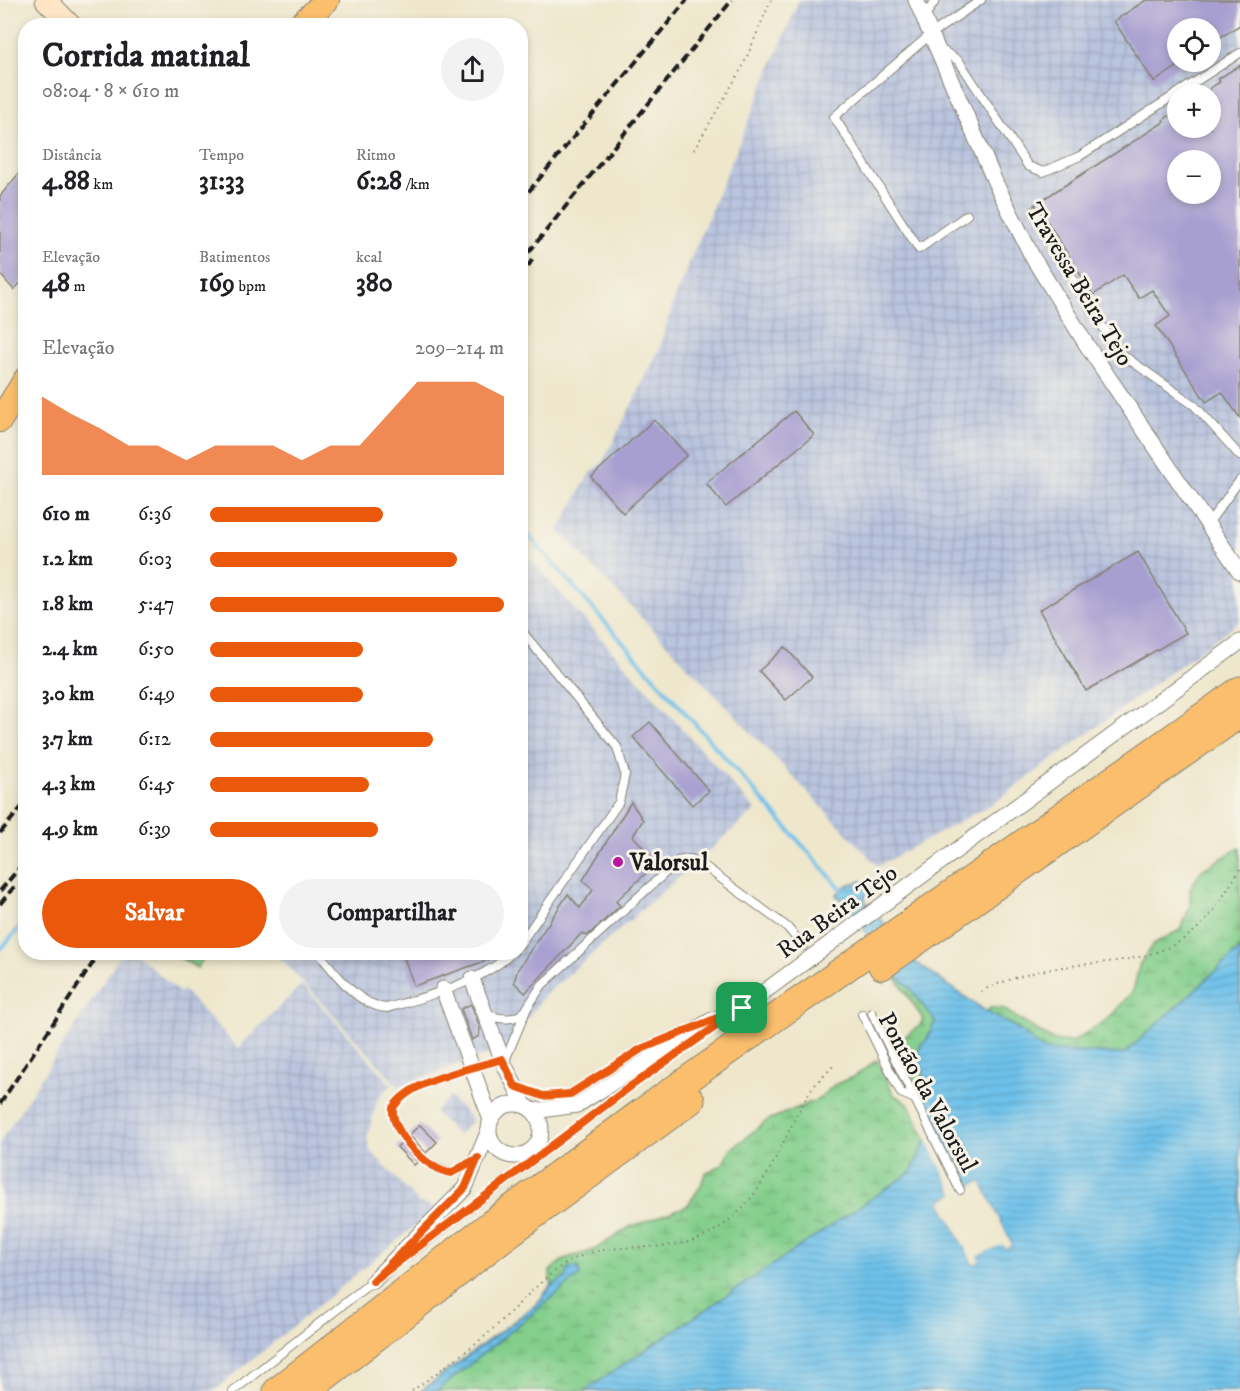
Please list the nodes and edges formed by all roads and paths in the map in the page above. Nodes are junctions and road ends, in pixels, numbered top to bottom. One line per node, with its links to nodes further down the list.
1 (46, 0): 7 (street)
2 (327, 0): 8 (main road)
3 (771, 0): 12 (path)
4 (916, 0): 9 (street, Travessa Beira Tejo)
5 (936, 0): 9 (lane)
6 (981, 0): 10 (lane)
7 (63, 18)
8 (308, 18)
9 (923, 18): 10 (street, Travessa Beira Tejo)
10 (934, 40): 11 (lane); 14 (lane); 19 (street, Travessa Beira Tejo)
11 (1240, 53)
12 (694, 150)
13 (1034, 210): 17 (lane)
14 (967, 215)
15 (18, 392): 16 (main road)
16 (0, 420)
17 (1240, 456)
18 (1240, 480): 19 (lane)
19 (1207, 525): 20 (street, Travessa Beira Tejo)
20 (1240, 572)
21 (528, 639): 26 (lane)
22 (1240, 642): 36 (street, Rua Beira Tejo)
23 (1240, 690): 27 (highway)
24 (1240, 714): 27 (highway)
25 (1240, 869): 34 (path)
26 (528, 933)
27 (908, 936): 31 (highway)
28 (803, 946): 35 (lane)
29 (325, 960): 33 (lane)
30 (505, 960): 32 (lane)
31 (874, 960): 52 (highway); 53 (highway)
32 (472, 979): 33 (lane); 39 (street)
33 (443, 989): 43 (street)
34 (981, 991)
35 (527, 1008): 39 (lane); 41 (lane)
36 (742, 1008): 40 (street); 50 (lane, Rua Beira Tejo)
37 (872, 1013): 45 (lane)
38 (862, 1014): 45 (lane, Pontão da Valorsul)
39 (485, 1015): 41 (street)
40 (710, 1021): 44 (lane); 46 (street)
41 (503, 1061): 43 (lane); 44 (street)
42 (833, 1066): 54 (path)
43 (472, 1069): 47 (street); 48 (lane)
44 (515, 1086): 46 (street)
45 (915, 1100): 49 (lane, Pontão da Valorsul)
46 (529, 1109): 47 (street); 47 (street)
47 (490, 1125): 48 (street)
48 (478, 1158): 50 (street)
49 (960, 1190)
50 (373, 1281): 51 (lane, Rua Beira Tejo)
51 (233, 1391)
52 (277, 1391)
53 (307, 1391)
54 (412, 1391)

